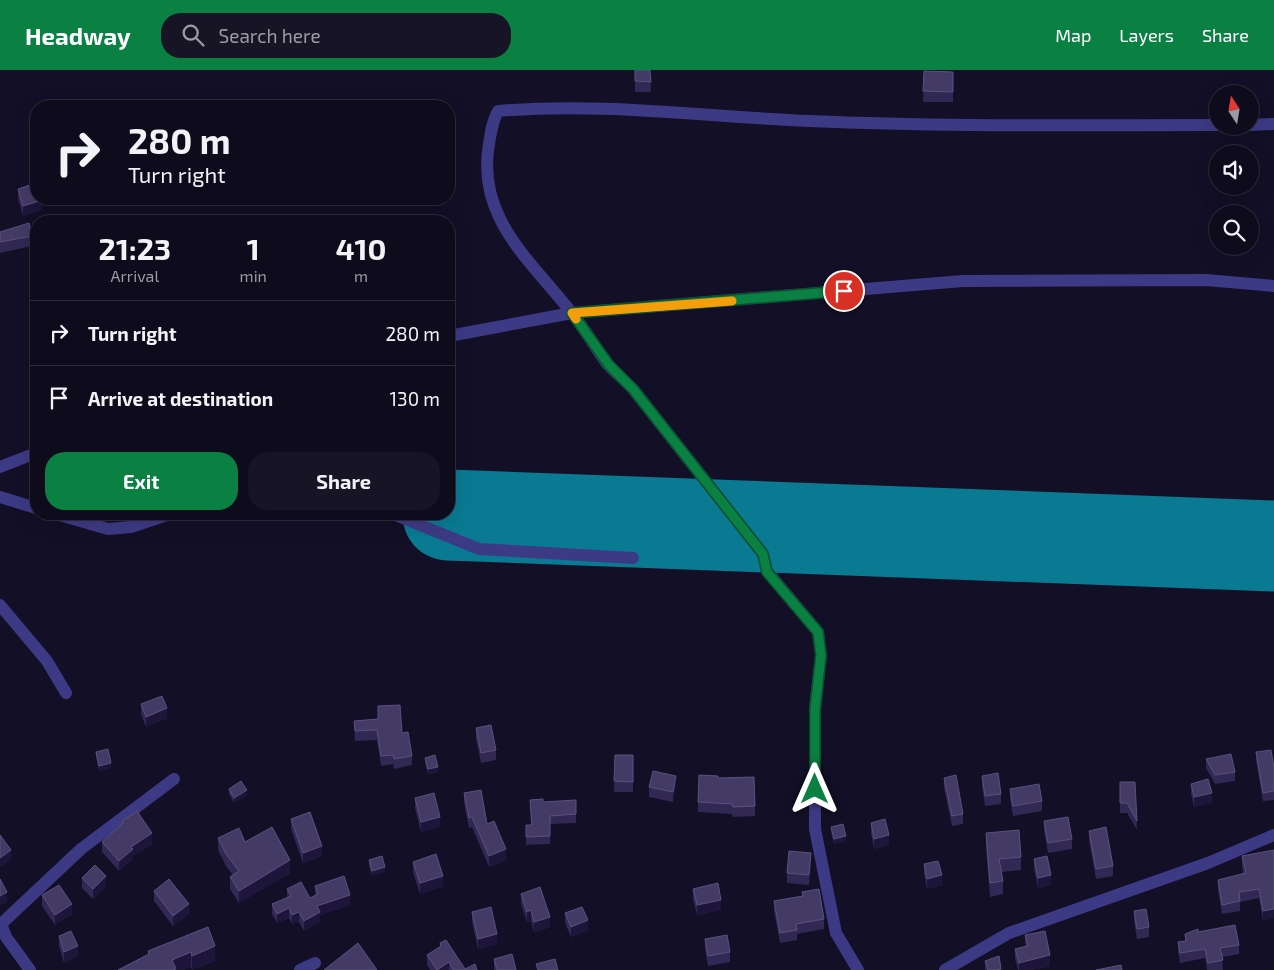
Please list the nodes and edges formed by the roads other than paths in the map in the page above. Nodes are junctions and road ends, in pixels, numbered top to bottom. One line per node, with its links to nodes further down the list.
1 (1259, 124): 2 (street)
2 (1274, 124)
3 (1209, 125): 5 (street)
4 (1274, 286): 5 (street)
5 (572, 313): 6 (street); 22 (street)
6 (455, 335)
7 (30, 455): 8 (street)
8 (0, 467)
9 (0, 498): 10 (street)
10 (30, 506)
11 (77, 520): 12 (street)
12 (152, 520)
13 (408, 520): 14 (street)
14 (633, 558)
15 (0, 605): 16 (street)
16 (66, 693)
17 (174, 779): 20 (street)
18 (1274, 835): 23 (street)
19 (314, 963): 21 (street)
20 (30, 970)
21 (300, 970)
22 (858, 970)
23 (945, 970)

